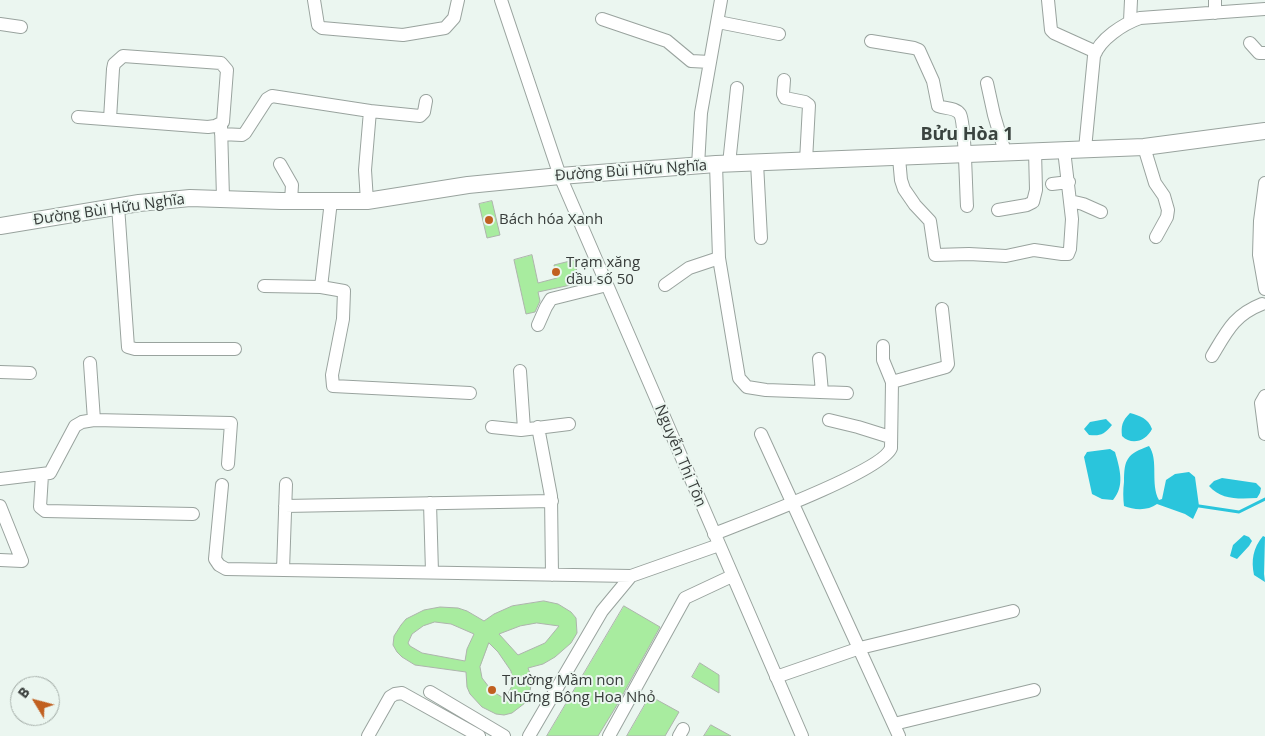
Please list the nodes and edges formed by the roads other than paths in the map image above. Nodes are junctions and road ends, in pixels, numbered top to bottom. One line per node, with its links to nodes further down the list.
1 (314, 0): 2 (street)
2 (458, 0)
3 (501, 0): 41 (street, Nguyễn Thị Tồn)
4 (722, 0): 11 (street)
5 (1048, 0): 17 (street)
6 (1131, 0): 10 (street)
7 (1215, 6): 8 (street); 10 (street)
8 (1265, 8)
9 (602, 19): 19 (street)
10 (1130, 21): 17 (street)
11 (718, 22): 14 (street); 19 (street)
12 (0, 24): 13 (street)
13 (21, 27)
14 (779, 34)
15 (871, 42): 34 (street)
16 (1250, 43): 18 (street)
17 (1096, 52): 30 (street)
18 (1265, 53)
19 (710, 62): 40 (street)
20 (784, 80): 36 (street)
21 (987, 83): 33 (street)
22 (737, 88): 39 (street)
23 (426, 101): 24 (street)
24 (370, 111): 27 (street); 48 (street)
25 (78, 117): 26 (street)
26 (110, 119): 27 (street); 27 (street)
27 (221, 129): 45 (street)
28 (1265, 131): 29 (main road, Đường Bùi Hữu Nghĩa)
29 (1144, 147): 30 (main road, Đường Bùi Hữu Nghĩa); 55 (street)
30 (1085, 149): 31 (main road, Đường Bùi Hữu Nghĩa)
31 (1064, 150): 32 (main road, Đường Bùi Hữu Nghĩa); 42 (street)
32 (1035, 151): 33 (main road, Đường Bùi Hữu Nghĩa); 52 (street)
33 (1005, 152): 34 (main road, Đường Bùi Hữu Nghĩa)
34 (964, 153): 35 (main road, Đường Bùi Hữu Nghĩa); 51 (street)
35 (899, 158): 36 (main road, Đường Bùi Hữu Nghĩa); 49 (street)
36 (806, 161): 37 (main road, Đường Bùi Hữu Nghĩa)
37 (757, 163): 39 (main road, Đường Bùi Hữu Nghĩa); 56 (street)
38 (280, 164): 46 (street)
39 (722, 164): 40 (main road, Đường Bùi Hữu Nghĩa); 57 (street)
40 (698, 166): 41 (main road, Đường Bùi Hữu Nghĩa)
41 (560, 176): 48 (main road, Đường Bùi Hữu Nghĩa); 58 (street, Nguyễn Thị Tồn)
42 (1068, 182): 43 (street); 49 (street)
43 (1052, 184)
44 (1265, 184): 62 (street)
45 (222, 198): 46 (main road, Đường Bùi Hữu Nghĩa); 50 (main road, Đường Bùi Hữu Nghĩa)
46 (291, 201): 47 (main road, Đường Bùi Hữu Nghĩa)
47 (331, 201): 48 (main road, Đường Bùi Hữu Nghĩa); 61 (street)
48 (367, 201)
49 (1070, 201): 53 (street)
50 (118, 206): 54 (main road, Đường Bùi Hữu Nghĩa); 66 (street)
51 (967, 206)
52 (998, 210)
53 (1101, 212)
54 (0, 226)
55 (1156, 237)
56 (761, 238)
57 (718, 258): 59 (street); 75 (street)
58 (607, 285): 64 (street); 98 (street, Nguyễn Thị Tồn)
59 (666, 285)
60 (264, 286): 61 (street)
61 (321, 288): 74 (street)
62 (1264, 299): 67 (street)
63 (942, 309): 73 (street)
64 (538, 325)
65 (883, 346): 73 (street)
66 (235, 349)
67 (1212, 356)
68 (819, 359): 75 (street)
69 (90, 363): 78 (street)
70 (520, 371): 83 (street)
71 (0, 372): 72 (street)
72 (30, 373)
73 (892, 382): 86 (street)
74 (470, 392)
75 (822, 392): 76 (street)
76 (847, 393)
77 (1265, 396): 85 (street)
78 (94, 420): 87 (street); 88 (street)
79 (829, 420): 86 (street)
80 (569, 424): 82 (street)
81 (492, 427): 83 (street)
82 (538, 428): 83 (street); 92 (street)
83 (524, 429)
84 (761, 434): 94 (street)
85 (1265, 434)
86 (890, 437): 94 (street)
87 (228, 464)
88 (42, 475): 89 (street); 97 (street)
89 (0, 480)
90 (286, 484): 96 (street)
91 (222, 486): 100 (street)
92 (552, 501): 93 (street); 102 (street)
93 (430, 503): 96 (street); 101 (street)
94 (794, 503): 98 (street); 106 (street)
95 (0, 506): 99 (street)
96 (285, 506): 100 (street)
97 (193, 514)
98 (716, 539): 103 (street); 104 (street, Nguyễn Thị Tồn)
99 (0, 560)
100 (283, 570): 101 (street)
101 (432, 572): 102 (street)
102 (552, 574): 103 (street)
103 (631, 576): 114 (street)
104 (732, 576): 107 (street, Nguyễn Thị Tồn); 115 (street)
105 (1012, 611): 106 (street)
106 (860, 648): 107 (street); 110 (street)
107 (776, 677): 116 (street, Nguyễn Thị Tồn)
108 (1034, 690): 110 (street)
109 (430, 692): 113 (street)
110 (897, 730)
111 (368, 736): 112 (street)
112 (480, 736)
113 (504, 736)
114 (529, 736)
115 (609, 736)
116 (802, 736)

